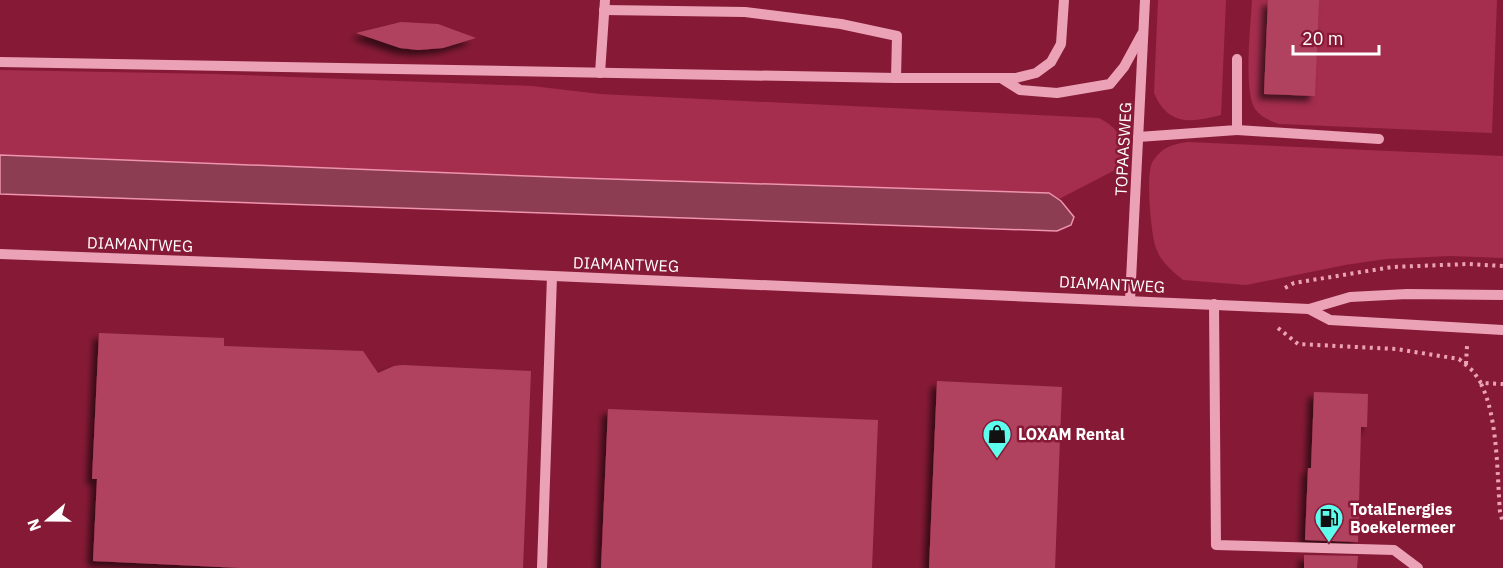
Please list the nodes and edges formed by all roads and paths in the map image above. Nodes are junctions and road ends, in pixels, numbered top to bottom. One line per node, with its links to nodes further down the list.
1 (1064, 0): 9 (street)
2 (1145, 0): 4 (street, TOPAASWEG)
3 (604, 5): 7 (street); 8 (street)
4 (1143, 32): 9 (street); 11 (street, TOPAASWEG)
5 (1237, 59): 10 (street)
6 (0, 62): 7 (street)
7 (600, 73): 8 (street)
8 (896, 78): 9 (street)
9 (1000, 78)
10 (1237, 130): 11 (street); 12 (street)
11 (1138, 137): 16 (street, TOPAASWEG)
12 (1379, 139)
13 (0, 254): 14 (street, DIAMANTWEG)
14 (552, 276): 16 (street, DIAMANTWEG); 24 (street)
15 (1503, 295): 19 (street, DIAMANTWEG)
16 (1130, 300): 17 (street, DIAMANTWEG)
17 (1214, 304): 18 (street, DIAMANTWEG); 25 (street)
18 (1251, 306): 19 (street, DIAMANTWEG); 21 (path)
19 (1309, 309): 20 (street, DIAMANTWEG)
20 (1503, 330)
21 (1481, 383): 22 (path); 23 (path)
22 (1503, 384)
23 (1503, 523)
24 (542, 568)
25 (1418, 568)

